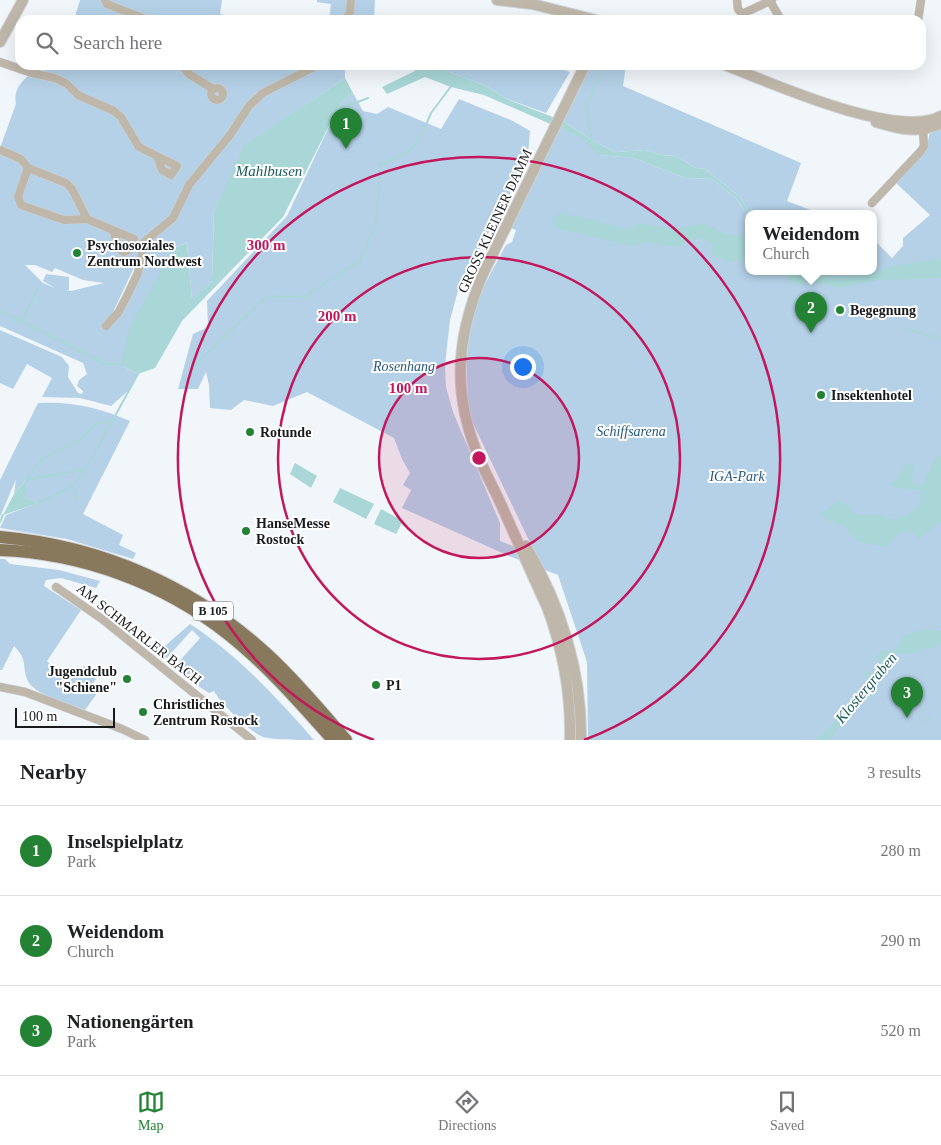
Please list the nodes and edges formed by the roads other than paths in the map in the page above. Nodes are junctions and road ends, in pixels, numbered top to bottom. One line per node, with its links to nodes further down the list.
1 (23, 0): 15 (street)
2 (105, 0): 8 (street)
3 (351, 0): 9 (street)
4 (497, 0): 10 (street)
5 (736, 0): 11 (street)
6 (921, 0): 14 (street)
7 (771, 1): 12 (street); 13 (street)
8 (133, 15)
9 (348, 15)
10 (576, 15)
11 (740, 15)
12 (745, 15)
13 (778, 15)
14 (919, 15)
15 (0, 42)
16 (0, 62): 17 (street)
17 (15, 66)
18 (28, 70): 28 (street)
19 (186, 70): 23 (street)
20 (309, 70): 33 (street)
21 (583, 70): 34 (street, GROSS KLEINER DAMM)
22 (739, 70): 26 (street)
23 (213, 89)
24 (941, 116): 26 (street)
25 (941, 124): 26 (street)
26 (922, 127): 30 (street)
27 (0, 150): 29 (street)
28 (157, 156)
29 (28, 168): 31 (street); 31 (street)
30 (872, 203)
31 (87, 219): 32 (street)
32 (113, 230)
33 (106, 326)
34 (503, 509): 42 (street, GROSS KLEINER DAMM); 43 (street, GROSS KLEINER DAMM)
35 (0, 536): 39 (highway, B 105)
36 (0, 550): 39 (highway, B 105)
37 (56, 587): 41 (street, AM SCHMARLER BACH)
38 (0, 687): 40 (street)
39 (343, 739)
40 (145, 740)
41 (252, 740)
42 (570, 740)
43 (580, 740)

